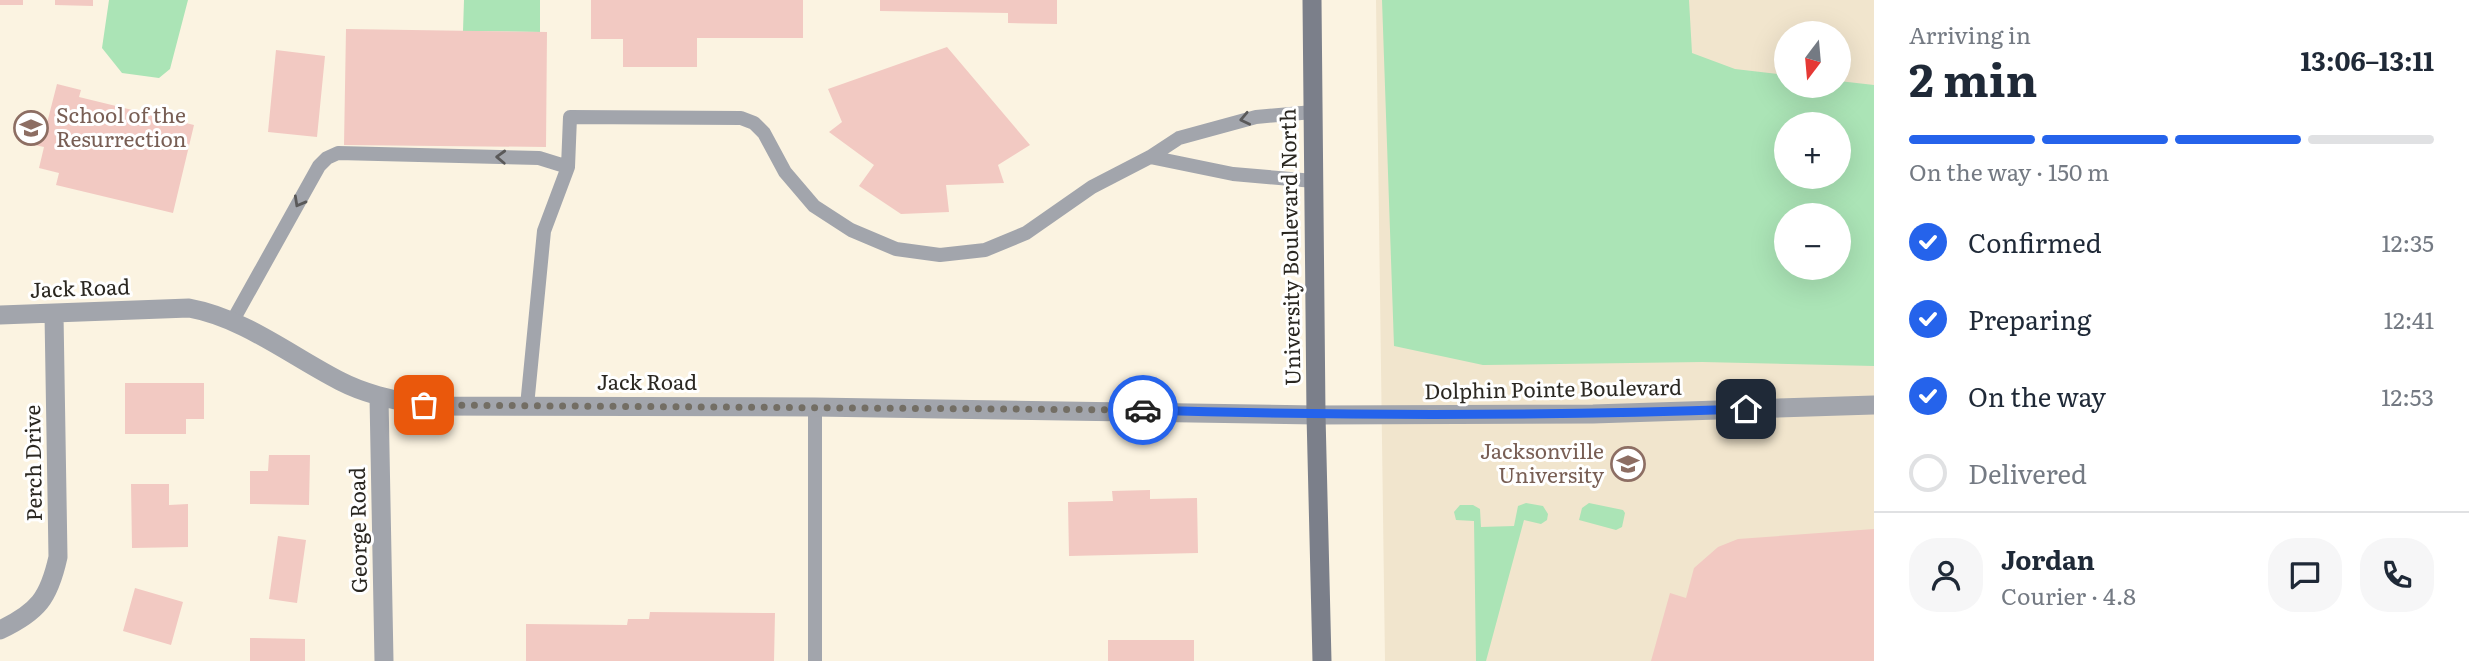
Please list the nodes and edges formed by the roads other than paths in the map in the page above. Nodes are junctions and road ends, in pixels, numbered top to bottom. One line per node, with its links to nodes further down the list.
1 (1312, 0): 2 (main road, University Boulevard North)
2 (1313, 112): 3 (lane, one-way to 3); 5 (main road, University Boulevard North)
3 (1150, 157): 4 (lane); 5 (lane)
4 (568, 167): 8 (lane, one-way to 8); 11 (lane)
5 (1314, 181): 13 (main road, University Boulevard North)
6 (54, 314): 7 (street, Jack Road); 8 (street, Jack Road); 14 (street, Perch Drive)
7 (0, 315)
8 (232, 322): 9 (street, Jack Road)
9 (379, 397): 11 (street, Jack Road); 15 (street, George Road)
10 (1874, 405): 13 (street, Dolphin Pointe Boulevard)
11 (527, 406): 12 (street, Jack Road)
12 (815, 407): 13 (street, Jack Road); 16 (lane)
13 (1316, 415): 17 (main road, University Boulevard North)
14 (0, 630)
15 (384, 661)
16 (815, 661)
17 (1322, 661)

